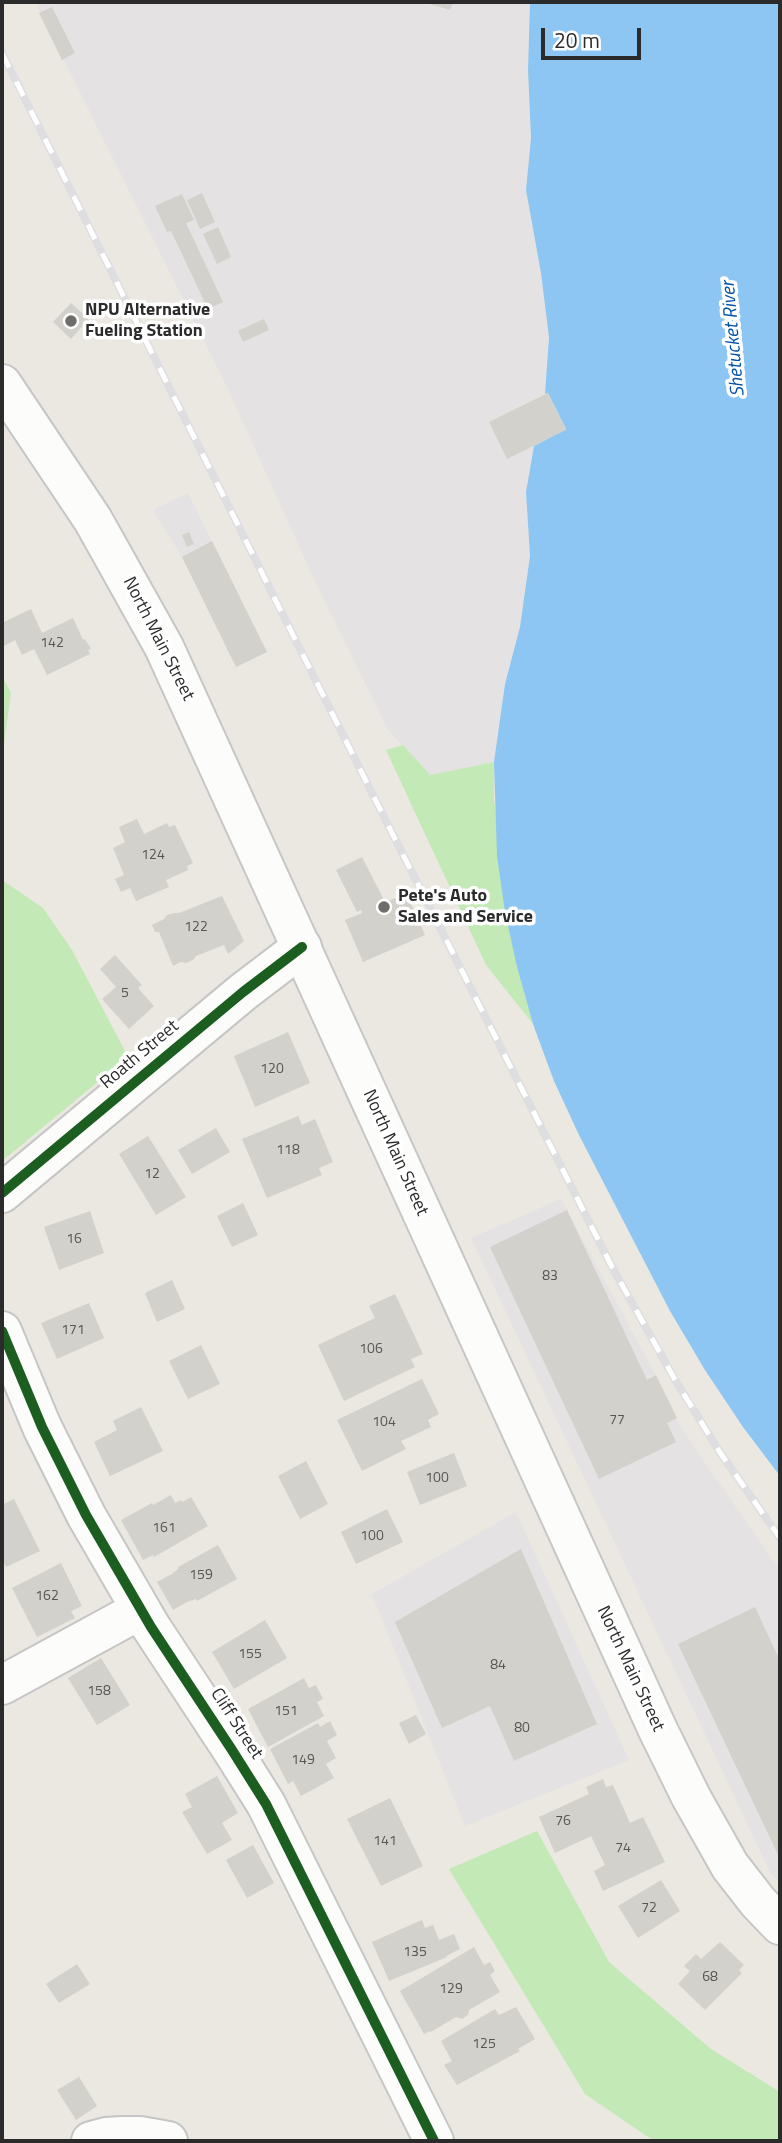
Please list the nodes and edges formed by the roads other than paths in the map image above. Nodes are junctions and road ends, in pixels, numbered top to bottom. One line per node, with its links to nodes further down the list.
1 (2, 384): 2 (main road, North Main Street)
2 (302, 947): 3 (main road, Roath Street); 7 (main road, North Main Street)
3 (2, 1193)
4 (2, 1331): 5 (main road, Cliff Street)
5 (140, 1609): 6 (main road); 10 (main road, Cliff Street)
6 (2, 1685)
7 (780, 1925)
8 (91, 2141): 9 (main road)
9 (168, 2141)
10 (434, 2141)

